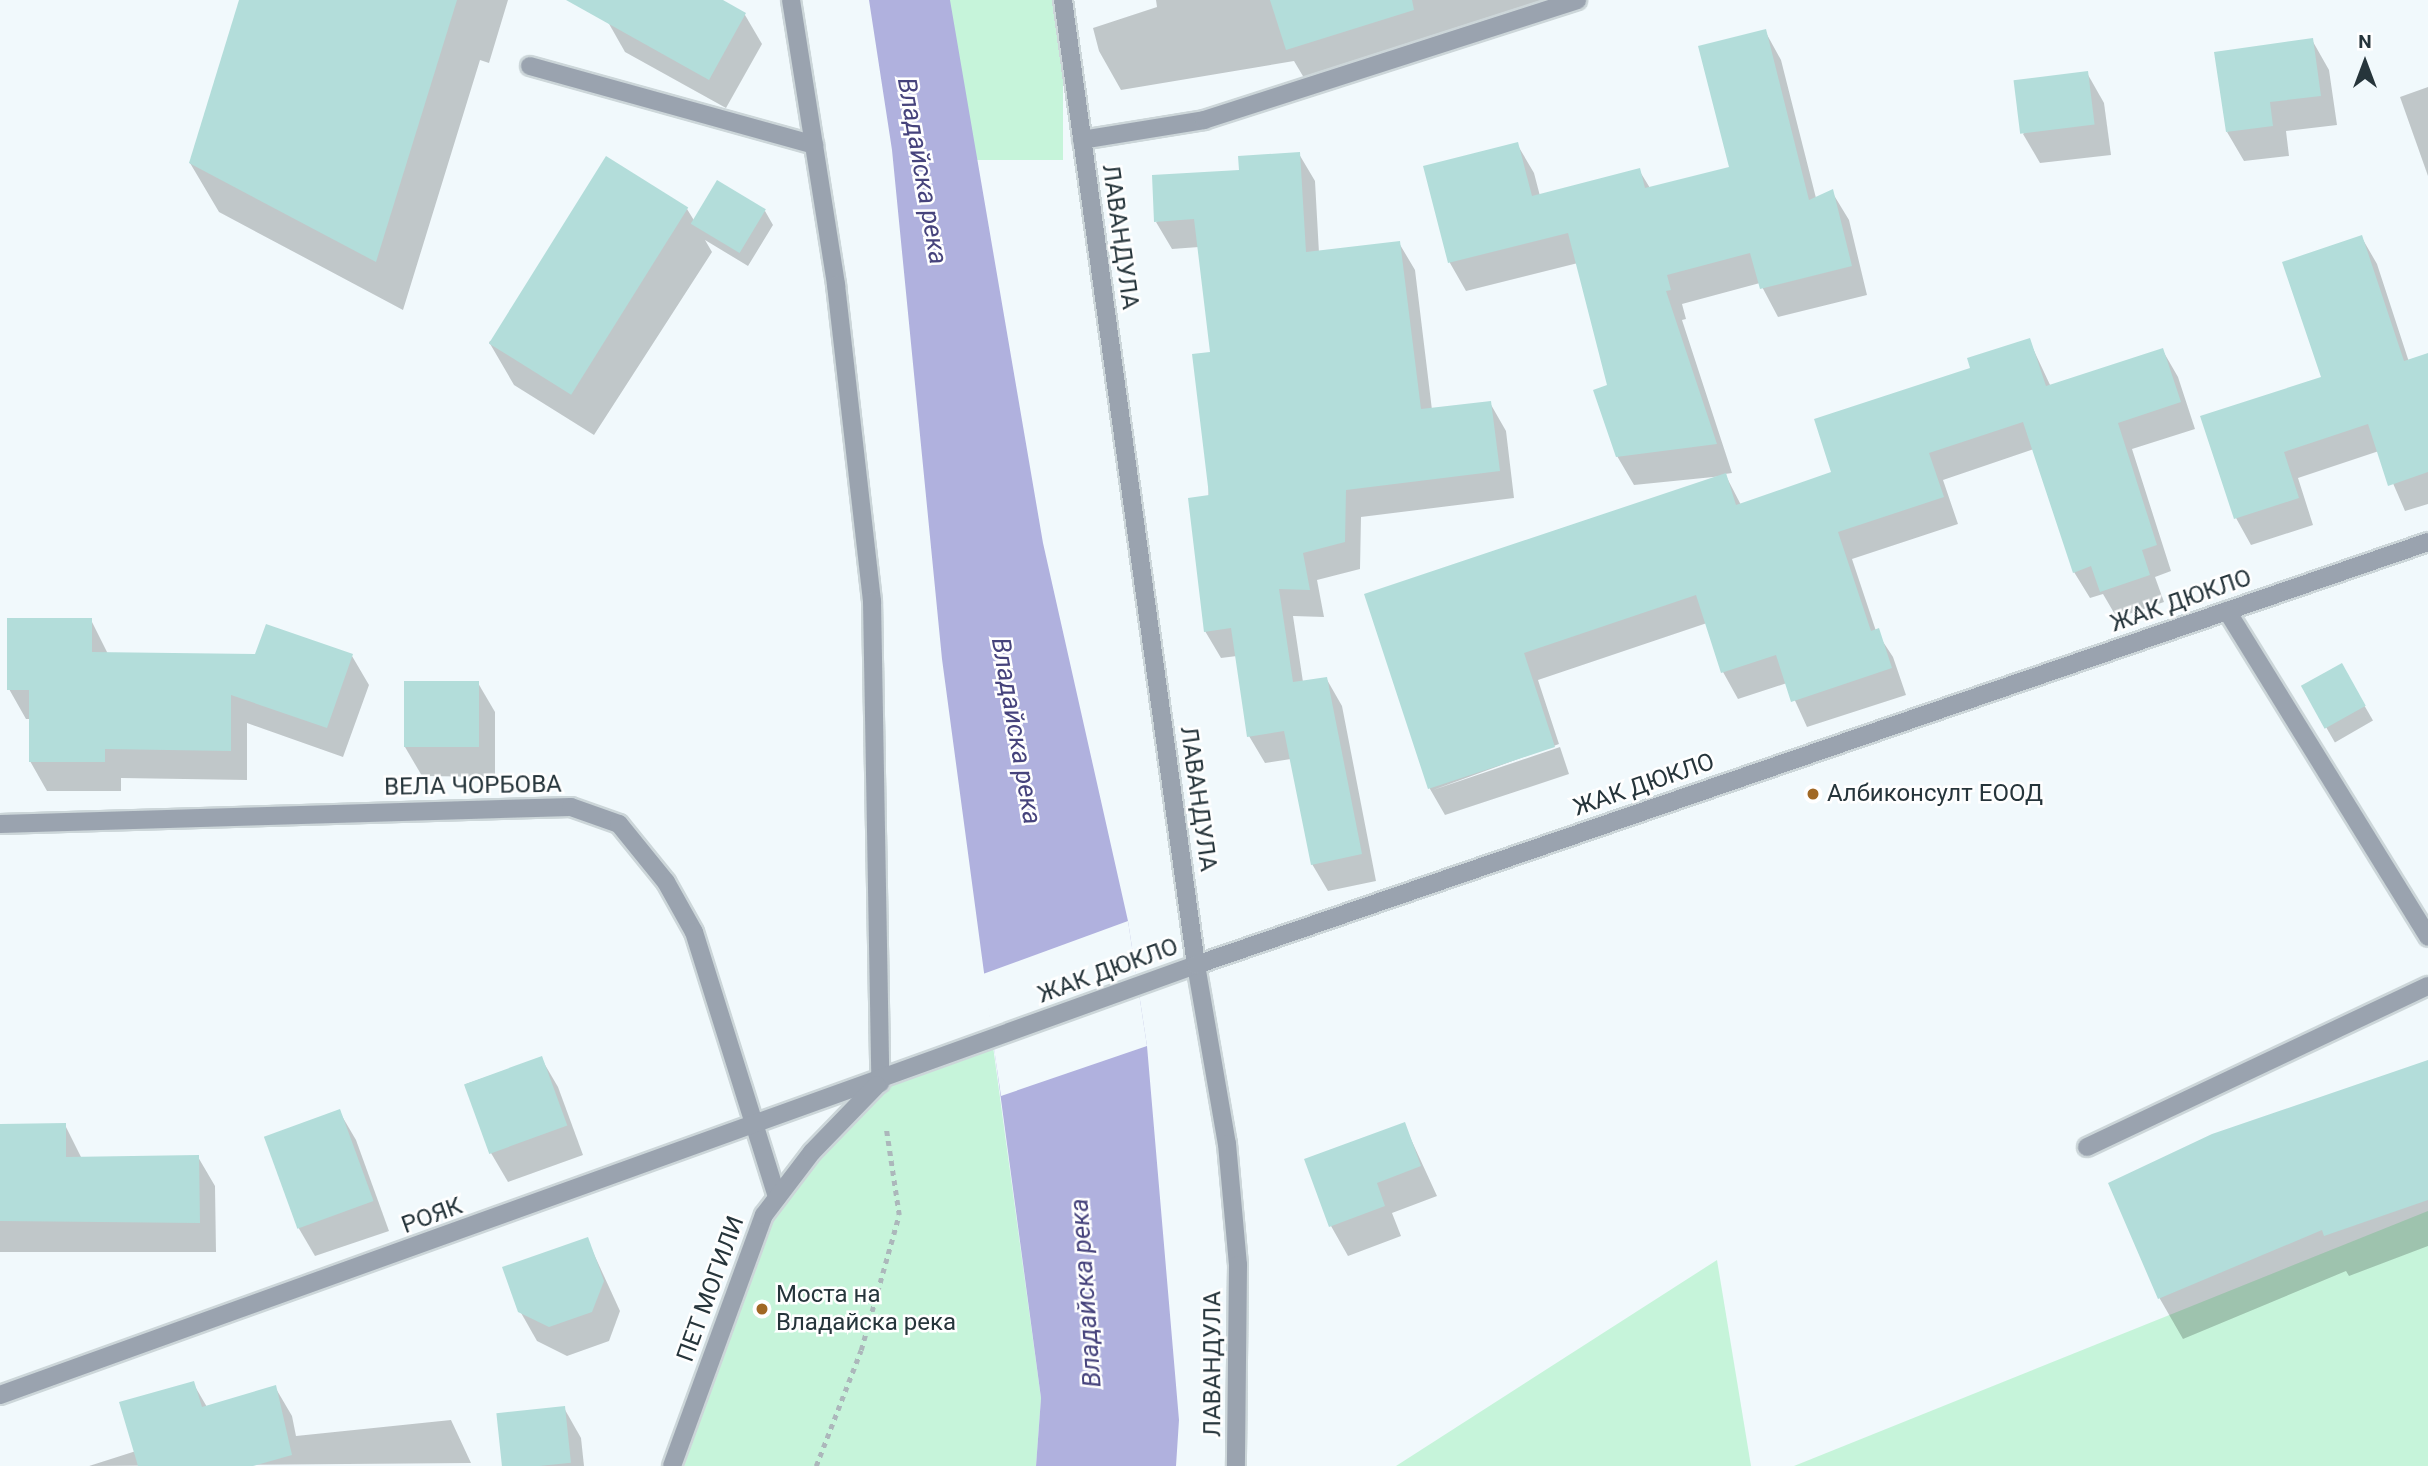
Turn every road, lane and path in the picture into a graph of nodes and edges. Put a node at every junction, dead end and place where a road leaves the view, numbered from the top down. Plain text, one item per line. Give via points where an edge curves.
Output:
1 (791, 0) edge
2 (1063, 0) edge
3 (1577, 0) edge
4 (530, 66) dead end
5 (1082, 140) junction
6 (814, 145) junction
7 (2428, 542) edge
8 (2228, 611) junction
9 (0, 824) edge
10 (2428, 937) edge
11 (1196, 965) junction
12 (2428, 986) edge
13 (880, 1083) junction
14 (753, 1127) junction
15 (2087, 1147) dead end
16 (777, 1197) junction
17 (0, 1395) edge
18 (672, 1466) edge
19 (816, 1466) edge
20 (1237, 1466) edge

1 - 6 street
2 - 5 street, ЛАВАНДУЛА
3 - 5 street, ЛАВАНДУЛА via 1204,120
4 - 6 street
5 - 11 street, ЛАВАНДУЛА
6 - 13 street via 848,380 872,601
7 - 8 street, ЖАК ДЮКЛО
8 - 10 street
8 - 11 street, ЖАК ДЮКЛО
9 - 14 street, ВЕЛА ЧОРБОВА via 570,807 620,824 666,882 694,932
11 - 13 street, ЖАК ДЮКЛО
11 - 20 street, ЛАВАНДУЛА via 1227,1144 1238,1265
12 - 15 street
13 - 14 street, РОЯК
13 - 16 street, ПЕТ МОГИЛИ via 812,1152
13 - 19 path via 899,1215 861,1350
14 - 16 street, ВЕЛА ЧОРБОВА
14 - 17 street, РОЯК
16 - 18 street, ПЕТ МОГИЛИ via 764,1215

